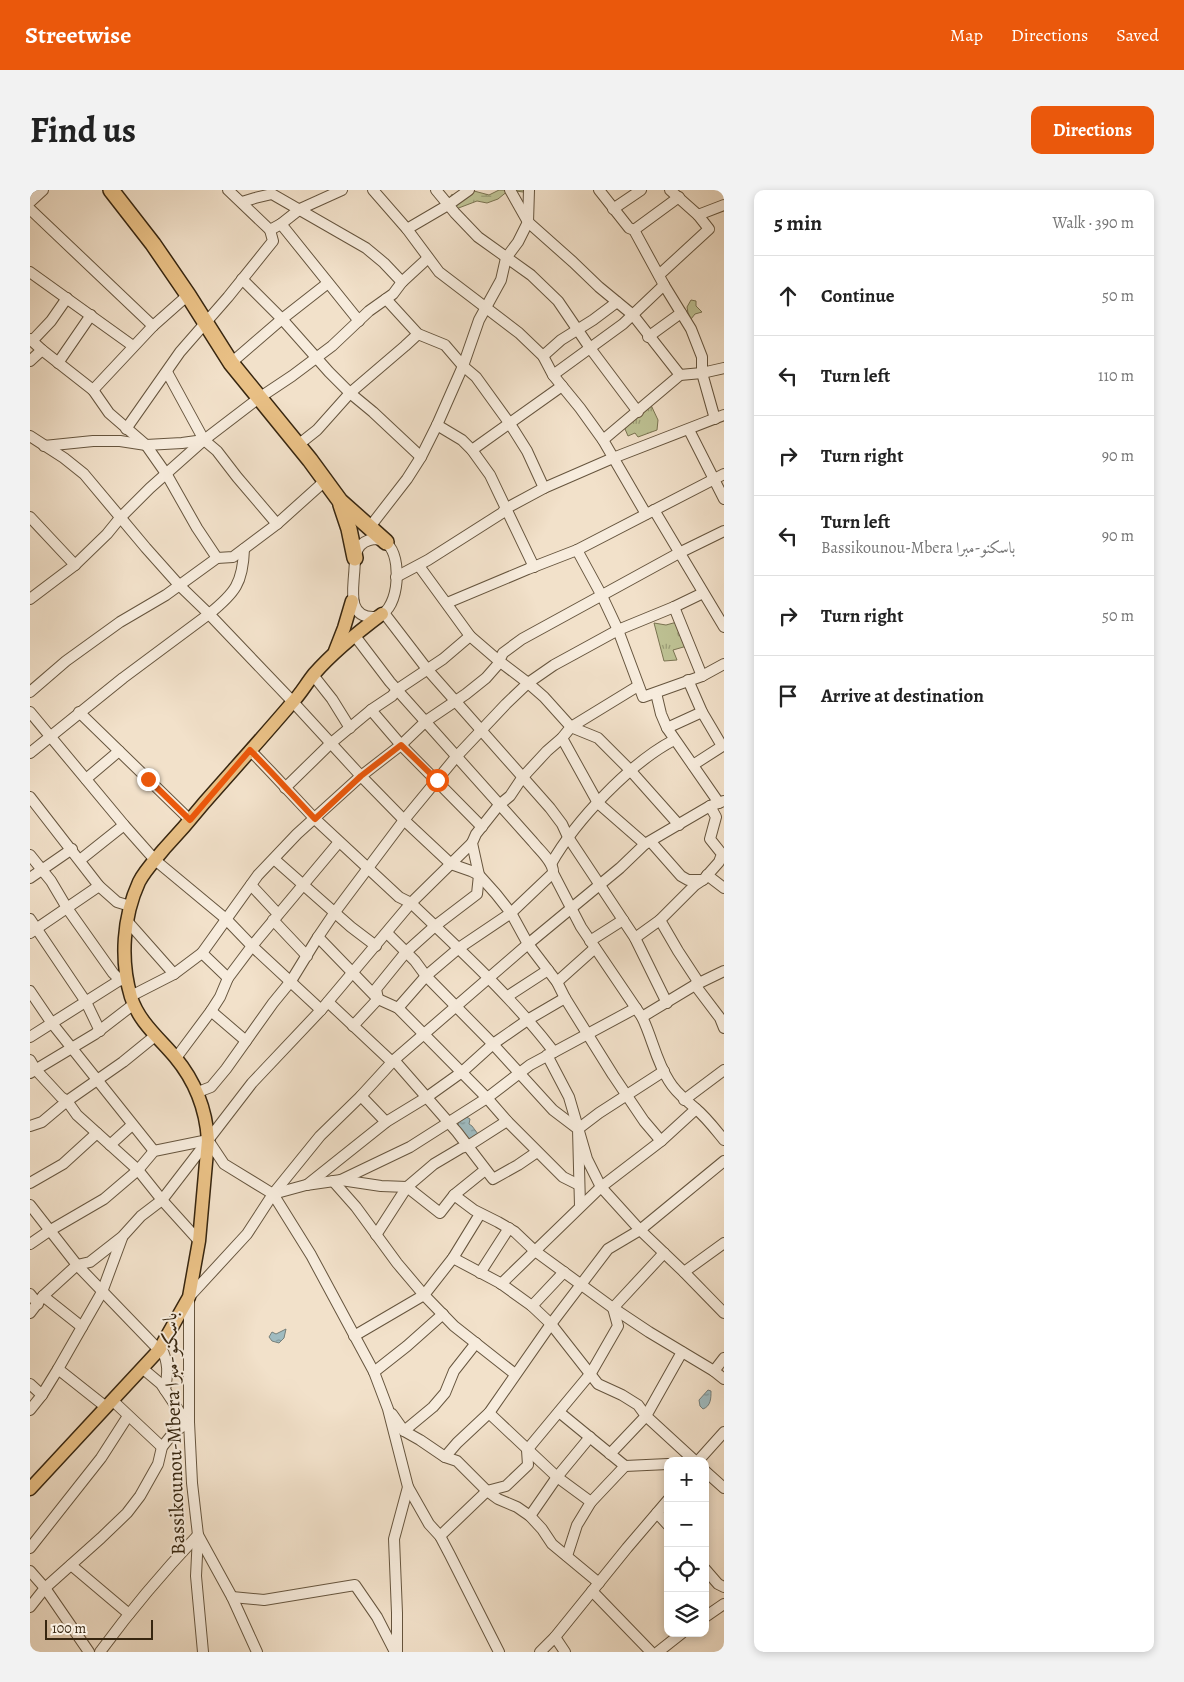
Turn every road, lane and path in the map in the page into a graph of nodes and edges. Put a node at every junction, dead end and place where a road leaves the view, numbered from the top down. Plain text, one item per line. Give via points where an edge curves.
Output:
1 (43, 190) edge
2 (112, 190) edge
3 (228, 190) edge
4 (342, 190) edge
5 (373, 190) edge
6 (436, 190) edge
7 (470, 190) edge
8 (510, 190) edge
9 (529, 190) edge
10 (599, 190) edge
11 (641, 190) edge
12 (330, 193) edge
13 (674, 194) edge
14 (30, 202) edge
15 (242, 202) junction
16 (448, 205) junction
17 (724, 205) edge
18 (30, 209) edge
19 (300, 209) junction
20 (613, 209) junction
21 (698, 215) junction
22 (528, 222) junction
23 (281, 224) junction
24 (407, 229) junction
25 (270, 230) junction
26 (634, 230) junction
27 (428, 258) junction
28 (506, 258) junction
29 (30, 272) edge
30 (659, 275) junction
31 (242, 279) junction
32 (402, 282) junction
33 (328, 283) junction
34 (664, 286) junction
35 (188, 295) junction
36 (67, 298) junction
37 (386, 299) junction
38 (617, 302) junction
39 (485, 308) junction
40 (681, 313) junction
41 (91, 315) junction
42 (633, 315) junction
43 (282, 319) junction
44 (205, 322) junction
45 (359, 322) junction
46 (153, 326) junction
47 (577, 328) junction
48 (418, 334) junction
49 (648, 337) junction
50 (31, 340) edge
51 (133, 346) junction
52 (590, 348) junction
53 (42, 350) junction
54 (543, 356) junction
55 (316, 358) junction
56 (30, 361) edge
57 (58, 363) junction
58 (231, 363) junction
59 (463, 366) junction
60 (724, 368) edge
61 (167, 372) junction
62 (702, 373) junction
63 (552, 375) junction
64 (680, 375) junction
65 (562, 386) junction
66 (93, 390) junction
67 (350, 393) junction
68 (259, 398) junction
69 (638, 412) junction
70 (719, 417) edge
71 (510, 424) junction
72 (437, 425) junction
73 (126, 429) junction
74 (689, 430) junction
75 (30, 436) edge
76 (204, 440) junction
77 (603, 440) junction
78 (146, 445) junction
79 (298, 445) junction
80 (44, 446) junction
81 (472, 450) junction
82 (421, 457) junction
83 (613, 458) junction
84 (167, 475) junction
85 (719, 476) edge
86 (326, 480) junction
87 (544, 488) junction
88 (724, 499) edge
89 (340, 501) junction
90 (506, 509) junction
91 (650, 512) junction
92 (30, 517) edge
93 (120, 518) junction
94 (277, 524) junction
95 (369, 528) junction
96 (724, 531) edge
97 (386, 542) junction
98 (244, 548) junction
99 (577, 550) junction
100 (679, 553) junction
101 (217, 558) junction
102 (355, 558) junction
103 (75, 565) junction
104 (419, 566) junction
105 (534, 566) junction
106 (396, 577) junction
107 (180, 585) junction
108 (703, 593) junction
109 (602, 596) junction
110 (30, 599) edge
111 (352, 601) junction
112 (448, 603) junction
113 (724, 606) edge
114 (674, 608) junction
115 (714, 611) junction
116 (209, 614) junction
117 (383, 614) junction
118 (724, 627) edge
119 (618, 630) junction
120 (354, 636) junction
121 (470, 636) junction
122 (334, 653) junction
123 (500, 662) junction
124 (724, 664) edge
125 (427, 669) junction
126 (313, 675) junction
127 (702, 676) junction
128 (688, 680) junction
129 (528, 683) junction
130 (638, 686) junction
131 (398, 689) junction
132 (30, 692) edge
133 (656, 693) junction
134 (455, 701) junction
135 (293, 702) junction
136 (371, 710) junction
137 (30, 712) edge
138 (79, 712) junction
139 (702, 712) junction
140 (426, 722) junction
141 (571, 727) junction
142 (350, 728) junction
143 (668, 728) junction
144 (481, 731) junction
145 (51, 736) junction
146 (562, 738) junction
147 (674, 740) junction
148 (330, 744) junction
149 (401, 745) junction
150 (723, 746) edge
151 (250, 750) junction
152 (119, 751) junction
153 (30, 753) edge
154 (456, 757) junction
155 (693, 765) junction
156 (630, 770) junction
157 (361, 776) junction
158 (522, 778) junction
159 (86, 780) junction
160 (437, 780) junction
161 (285, 788) junction
162 (30, 797) edge
163 (598, 803) junction
164 (718, 803) edge
165 (499, 805) junction
166 (315, 819) junction
167 (190, 820) junction
168 (404, 820) junction
169 (124, 825) junction
170 (679, 825) junction
171 (482, 827) junction
172 (568, 837) junction
173 (339, 842) junction
174 (472, 843) junction
175 (648, 843) junction
176 (72, 849) junction
177 (30, 855) edge
178 (274, 859) junction
179 (80, 860) junction
180 (156, 860) junction
181 (451, 864) junction
182 (367, 868) junction
183 (552, 868) junction
184 (41, 869) junction
185 (479, 875) junction
186 (706, 877) junction
187 (30, 878) edge
188 (600, 884) junction
189 (251, 885) junction
190 (303, 885) junction
191 (99, 886) junction
192 (724, 888) edge
193 (411, 903) junction
194 (130, 906) junction
195 (67, 908) junction
196 (571, 908) junction
197 (335, 912) junction
198 (511, 913) junction
199 (275, 917) junction
200 (30, 919) edge
201 (226, 919) junction
202 (623, 920) junction
203 (660, 920) junction
204 (128, 922) junction
205 (435, 926) junction
206 (33, 931) edge
207 (387, 934) junction
208 (318, 937) junction
209 (635, 938) junction
210 (528, 944) junction
211 (593, 945) junction
212 (252, 946) junction
213 (376, 946) junction
214 (459, 948) junction
215 (406, 952) junction
216 (202, 953) junction
217 (307, 956) junction
218 (548, 970) junction
219 (724, 971) edge
220 (352, 972) junction
221 (174, 974) junction
222 (426, 976) junction
223 (489, 977) junction
224 (228, 978) junction
225 (123, 981) junction
226 (291, 982) junction
227 (557, 982) junction
228 (697, 984) junction
229 (30, 991) edge
230 (508, 996) junction
231 (565, 998) junction
232 (378, 999) junction
233 (132, 1000) junction
234 (86, 1002) junction
235 (667, 1003) junction
236 (325, 1006) junction
237 (456, 1006) junction
238 (398, 1008) junction
239 (211, 1011) junction
240 (639, 1012) junction
241 (722, 1015) edge
242 (529, 1019) junction
243 (51, 1022) junction
244 (354, 1026) junction
245 (724, 1028) edge
246 (100, 1031) junction
247 (423, 1034) junction
248 (588, 1035) junction
249 (156, 1036) junction
250 (30, 1037) edge
251 (246, 1040) junction
252 (493, 1044) junction
253 (72, 1048) junction
254 (551, 1054) junction
255 (176, 1058) junction
256 (30, 1060) edge
257 (393, 1061) junction
258 (724, 1070) edge
259 (33, 1071) edge
260 (664, 1071) junction
261 (462, 1072) junction
262 (520, 1073) junction
263 (98, 1081) junction
264 (198, 1092) junction
265 (627, 1095) junction
266 (361, 1096) junction
267 (427, 1097) junction
268 (487, 1098) junction
269 (684, 1100) junction
270 (67, 1101) junction
271 (696, 1109) junction
272 (507, 1121) junction
273 (386, 1122) junction
274 (447, 1122) junction
275 (132, 1125) junction
276 (30, 1126) edge
277 (578, 1129) junction
278 (96, 1133) junction
279 (208, 1140) junction
280 (724, 1140) edge
281 (661, 1141) junction
282 (110, 1145) junction
283 (468, 1146) junction
284 (154, 1151) junction
285 (537, 1152) junction
286 (724, 1162) edge
287 (138, 1170) junction
288 (485, 1170) junction
289 (337, 1181) junction
290 (30, 1182) edge
291 (306, 1185) junction
292 (579, 1185) junction
293 (407, 1187) junction
294 (601, 1187) junction
295 (273, 1194) junction
296 (454, 1195) junction
297 (162, 1200) junction
298 (30, 1205) edge
299 (580, 1206) junction
300 (480, 1214) junction
301 (509, 1228) junction
302 (640, 1230) junction
303 (49, 1231) junction
304 (376, 1235) junction
305 (122, 1237) junction
306 (199, 1241) junction
307 (724, 1243) edge
308 (30, 1244) edge
309 (535, 1251) junction
310 (664, 1253) junction
311 (453, 1258) junction
312 (76, 1265) junction
313 (480, 1272) junction
314 (564, 1272) junction
315 (684, 1272) junction
316 (501, 1284) junction
317 (582, 1284) junction
318 (102, 1292) junction
319 (30, 1294) edge
320 (424, 1294) junction
321 (189, 1297) junction
322 (40, 1300) junction
323 (532, 1306) junction
324 (613, 1308) junction
325 (30, 1313) edge
326 (443, 1314) junction
327 (724, 1314) edge
328 (551, 1324) junction
329 (82, 1327) junction
330 (354, 1336) junction
331 (476, 1343) junction
332 (160, 1349) junction
333 (682, 1352) junction
334 (724, 1358) edge
335 (142, 1368) junction
336 (58, 1369) junction
337 (714, 1371) junction
338 (374, 1372) junction
339 (591, 1373) junction
340 (515, 1374) junction
341 (724, 1379) edge
342 (30, 1384) edge
343 (165, 1390) junction
344 (42, 1395) junction
345 (109, 1403) junction
346 (388, 1409) junction
347 (30, 1410) edge
348 (559, 1412) junction
349 (489, 1413) junction
350 (128, 1416) junction
351 (646, 1416) junction
352 (189, 1421) junction
353 (404, 1431) junction
354 (724, 1432) edge
355 (590, 1437) junction
356 (162, 1447) junction
357 (527, 1450) junction
358 (610, 1454) junction
359 (692, 1457) edge
360 (700, 1457) edge
361 (445, 1458) junction
362 (664, 1464) edge
363 (625, 1466) junction
364 (709, 1475) edge
365 (557, 1477) junction
366 (408, 1487) junction
367 (724, 1488) edge
368 (30, 1489) edge
369 (487, 1491) junction
370 (591, 1502) junction
371 (666, 1502) edge
372 (657, 1513) junction
373 (530, 1516) junction
374 (664, 1521) edge
375 (198, 1535) junction
376 (440, 1536) junction
377 (30, 1548) edge
378 (568, 1556) junction
379 (71, 1565) junction
380 (30, 1571) edge
381 (709, 1574) edge
382 (595, 1587) junction
383 (724, 1587) edge
384 (45, 1588) junction
385 (232, 1597) junction
386 (724, 1604) edge
387 (30, 1607) edge
388 (129, 1614) junction
389 (709, 1614) edge
390 (677, 1637) edge
391 (555, 1638) junction
392 (89, 1652) edge
393 (100, 1652) edge
394 (203, 1652) edge
395 (256, 1652) edge
396 (396, 1652) edge
397 (499, 1652) edge
398 (540, 1652) edge
399 (566, 1652) edge
400 (651, 1652) edge
401 (658, 1652) edge

1 - 14 street
2 - 35 highway
3 - 15 street
4 - 12 street
5 - 24 street
6 - 16 street
7 - 16 street
8 - 22 street
9 - 22 street
10 - 20 street
11 - 20 street
12 - 19 street
13 - 21 street
13 - 26 street
15 - 19 street via 272,194
15 - 25 street
16 - 24 street
16 - 28 street via 478,237
17 - 21 street
18 - 46 street
19 - 23 street
19 - 32 street via 366,248
20 - 26 street
21 - 30 street via 709,228
22 - 28 street
22 - 38 street
23 - 25 street
23 - 33 street
24 - 27 street
25 - 31 street via 273,241
26 - 30 street
27 - 32 street
27 - 39 street via 439,272
28 - 39 street via 501,280
28 - 47 street via 558,300
29 - 36 street
30 - 34 street
31 - 43 street
31 - 44 street
32 - 37 street
33 - 43 street
33 - 45 street
34 - 40 street
34 - 42 street
35 - 44 highway
35 - 46 street
36 - 41 street
36 - 50 street
37 - 45 street
37 - 48 street
38 - 42 street
38 - 47 street
39 - 54 street
39 - 59 street
40 - 49 street
40 - 62 street via 702,357
41 - 51 street
41 - 57 street
42 - 49 street
42 - 52 street
43 - 55 street
43 - 58 street
44 - 58 highway
44 - 61 street
45 - 55 street
46 - 51 street
47 - 52 street
47 - 54 street
48 - 59 street via 445,345
48 - 67 street
49 - 64 street
50 - 53 street
51 - 66 street
52 - 63 street
52 - 69 street
53 - 56 street
53 - 57 street
54 - 63 street
55 - 67 street
55 - 68 street
57 - 66 street
58 - 68 highway
59 - 71 street via 476,378
59 - 72 street
60 - 62 street
61 - 73 street
61 - 76 street
62 - 64 street
62 - 70 street
63 - 65 street
64 - 69 street
65 - 71 street
65 - 77 street
66 - 73 street via 109,413
67 - 79 street via 317,430
67 - 82 street
68 - 76 street
68 - 79 highway
69 - 77 street
70 - 74 street
71 - 81 street
71 - 87 street
72 - 81 street
72 - 82 street
73 - 78 street
74 - 83 street
74 - 85 street
75 - 80 street
76 - 78 street
76 - 84 street
76 - 94 street via 217,451
77 - 83 street
78 - 80 street via 120,441
78 - 84 street
79 - 86 highway
80 - 93 street via 84,474
81 - 90 street via 490,475
82 - 95 street
83 - 87 street
83 - 91 street
84 - 93 street
84 - 101 street
85 - 88 street
85 - 91 street
86 - 89 highway
86 - 94 street
87 - 90 street
89 - 95 highway
89 - 102 highway
90 - 104 street
90 - 105 street
91 - 99 street
91 - 100 street
92 - 103 street
93 - 103 street
93 - 107 street
94 - 98 street
95 - 97 highway
96 - 100 street
97 - 102 street via 366,541 359,546
97 - 106 street via 392,551
98 - 101 street via 233,557
98 - 116 street via 238,585
99 - 105 street
99 - 109 street
100 - 108 street
100 - 109 street
101 - 107 street
102 - 111 street
103 - 110 street
104 - 106 street
104 - 112 street
105 - 112 street
106 - 117 street via 392,603
107 - 116 street
107 - 132 street via 120,622
108 - 114 street
108 - 115 street
109 - 119 street
109 - 123 street via 522,639 502,653
111 - 117 street via 366,616
111 - 122 main road, Bassikounou-Mbera باسكنو-مبرا
112 - 121 street
113 - 115 street
114 - 119 street
114 - 127 street
115 - 118 street
116 - 135 street
116 - 138 street
117 - 120 main road, Bassikounou-Mbera باسكنو-مبرا
117 - 125 street
119 - 129 street
119 - 130 street
120 - 122 main road, Bassikounou-Mbera باسكنو-مبرا
120 - 131 street
121 - 123 street
121 - 125 street
122 - 126 main road, Bassikounou-Mbera باسكنو-مبرا
123 - 129 street
123 - 134 street via 486,678
124 - 127 street
125 - 131 street
125 - 134 street
126 - 135 main road, Bassikounou-Mbera باسكنو-مبرا
126 - 142 street
127 - 128 street
128 - 133 street
128 - 139 street
129 - 141 street
129 - 144 street
130 - 133 street via 643,697
130 - 141 street
131 - 136 street
131 - 140 street
133 - 143 street
134 - 140 street
134 - 144 street
135 - 148 street
135 - 151 main road, Bassikounou-Mbera باسكنو-مبرا
136 - 142 street
136 - 149 street
137 - 145 street
138 - 145 street
138 - 152 street
139 - 143 street
139 - 150 street
140 - 149 street
140 - 154 street
141 - 146 street
141 - 156 street via 598,738
142 - 148 street
143 - 147 street
144 - 154 street
144 - 158 street
145 - 153 street
145 - 159 street
146 - 158 street
146 - 163 street
147 - 155 street
147 - 156 street
148 - 157 street
148 - 161 street
149 - 157 street
149 - 160 street
150 - 155 street
151 - 161 street
151 - 167 main road, Bassikounou-Mbera باسكنو-مبرا
152 - 159 street
152 - 167 street
154 - 160 street
154 - 165 street
155 - 164 street
156 - 163 street
156 - 170 street
157 - 166 street
157 - 168 street
158 - 165 street via 510,796
158 - 172 street via 550,808
159 - 169 street
160 - 168 street
160 - 171 street
161 - 166 street
162 - 176 street
163 - 172 street
163 - 175 street
164 - 170 street
164 - 186 street via 710,839 722,854
165 - 171 street
165 - 183 street
166 - 173 street
166 - 178 street
167 - 180 main road, Bassikounou-Mbera باسكنو-مبرا
168 - 181 street
168 - 182 street
169 - 179 street
169 - 180 street
170 - 175 street
171 - 174 street
172 - 183 street
172 - 188 street
173 - 182 street
173 - 190 street
174 - 181 street
174 - 185 street
175 - 186 street via 681,876 688,880
175 - 188 street
176 - 179 street
176 - 184 street
177 - 184 street
178 - 189 street
178 - 190 street
179 - 191 street
180 - 194 main road, Bassikounou-Mbera باسكنو-مبرا via 140,881
180 - 201 street
181 - 185 street
181 - 193 street
182 - 193 street via 399,897
182 - 197 street
183 - 196 street
183 - 198 street
184 - 187 street
184 - 195 street
185 - 198 street
185 - 205 street via 477,894
186 - 192 street
186 - 203 street
188 - 196 street
188 - 202 street
189 - 199 street
189 - 201 street
190 - 197 street
190 - 199 street
191 - 194 street via 117,902
191 - 195 street
193 - 205 street
193 - 207 street
194 - 204 main road, Bassikounou-Mbera باسكنو-مبرا
195 - 206 street
195 - 225 street
196 - 210 street
196 - 211 street
197 - 208 street
197 - 213 street
198 - 210 street
198 - 214 street
199 - 212 street
199 - 217 street
200 - 206 street
201 - 212 street
201 - 216 street
202 - 209 street
202 - 211 street
203 - 209 street
203 - 228 street
204 - 221 street
204 - 225 main road, Bassikounou-Mbera باسكنو-مبرا
205 - 214 street
205 - 215 street
206 - 234 street
207 - 213 street
207 - 215 street
208 - 217 street
208 - 220 street
209 - 235 street
210 - 218 street
210 - 223 street
211 - 227 street
211 - 240 street
212 - 224 street
212 - 226 street
213 - 220 street
214 - 222 street
214 - 223 street
215 - 222 street
215 - 232 street via 376,989
216 - 221 street
216 - 224 street
217 - 226 street
218 - 227 street
218 - 230 street
219 - 228 street
220 - 232 street
220 - 236 street
221 - 233 street
222 - 237 street
222 - 238 street
223 - 230 street
223 - 237 street
224 - 239 street
225 - 233 main road, Bassikounou-Mbera باسكنو-مبرا
225 - 234 street
226 - 236 street
226 - 251 street
227 - 231 street
228 - 235 street
228 - 241 street
229 - 243 street
230 - 242 street
231 - 242 street
231 - 248 street
232 - 238 street
232 - 244 street
233 - 246 street
233 - 249 main road, Bassikounou-Mbera باسكنو-مبرا
234 - 243 street
234 - 246 street
235 - 240 street
236 - 244 street
236 - 279 street via 252,1083
237 - 247 street
237 - 252 street
238 - 247 street
239 - 251 street
239 - 255 street
240 - 248 street
240 - 260 street
241 - 245 street
242 - 252 street
242 - 254 street
243 - 250 street
243 - 253 street
244 - 257 street
246 - 253 street
247 - 257 street
247 - 261 street
248 - 254 street
248 - 265 street
249 - 255 main road, Bassikounou-Mbera باسكنو-مبرا
249 - 263 street
251 - 264 street via 211,1087
252 - 261 street
252 - 262 street
253 - 259 street
253 - 263 street
254 - 262 street
254 - 277 street
255 - 264 main road, Bassikounou-Mbera باسكنو-مبرا
256 - 259 street
257 - 266 street
257 - 267 street
258 - 269 street
259 - 270 street
260 - 265 street
260 - 269 street
261 - 267 street
261 - 268 street
262 - 268 street
262 - 277 street via 554,1110
263 - 270 street
263 - 275 street
264 - 279 main road, Bassikounou-Mbera باسكنو-مبرا
265 - 277 street
265 - 281 street
266 - 273 street
266 - 295 street via 320,1136
267 - 273 street
267 - 274 street
268 - 272 street
268 - 274 street
269 - 271 street
270 - 276 street via 42,1122
270 - 278 street
271 - 280 street
271 - 281 street
272 - 283 street
272 - 285 street
273 - 291 street
274 - 283 street
274 - 289 street via 410,1147
275 - 282 street
275 - 284 street
277 - 292 street
277 - 294 street via 587,1159
278 - 282 street
278 - 290 street via 63,1164
279 - 284 street
279 - 295 street via 224,1164
279 - 297 street
279 - 306 main road, Bassikounou-Mbera باسكنو-مبرا
281 - 294 street
282 - 287 street
283 - 288 street
283 - 293 street via 434,1164
284 - 287 street
285 - 288 street via 493,1180
285 - 292 street via 563,1177
286 - 302 street
287 - 297 street
287 - 303 street via 104,1200
288 - 296 street
289 - 291 street
289 - 293 street
289 - 304 street
291 - 295 street
292 - 299 street
293 - 296 street via 440,1213
293 - 304 street
294 - 299 street
294 - 302 street
295 - 321 street via 247,1234
295 - 330 street
296 - 300 street
297 - 305 street via 141,1216
297 - 306 street
298 - 303 street
299 - 309 street
300 - 301 street
300 - 311 street
301 - 309 street
301 - 313 street
302 - 310 street
302 - 317 street via 608,1249
303 - 308 street
303 - 312 street
304 - 320 street
305 - 312 street via 90,1262
305 - 318 street
306 - 321 main road, Bassikounou-Mbera باسكنو-مبرا
307 - 315 street
309 - 314 street
309 - 316 street
310 - 315 street
310 - 324 street
311 - 313 street
311 - 320 street
312 - 318 street
312 - 322 street
313 - 316 street
314 - 317 street
314 - 323 street
315 - 327 street
316 - 323 street
317 - 324 street
317 - 328 street
318 - 329 street
318 - 332 street
319 - 322 street
320 - 326 street
320 - 330 street
321 - 332 main road
321 - 352 street, Bassikounou-Mbera باسكنو-مبرا
322 - 325 street
322 - 329 street
323 - 328 street
324 - 333 street
324 - 339 street via 618,1326
326 - 331 street
326 - 338 street
328 - 339 street
328 - 340 street
329 - 336 street
330 - 338 street
331 - 340 street
331 - 353 street via 454,1371 445,1392
332 - 335 main road
332 - 343 street via 167,1359
333 - 337 street
333 - 351 street
334 - 337 street
335 - 343 street
335 - 345 main road
336 - 344 street
336 - 345 street
337 - 341 street
338 - 346 street
339 - 348 street
339 - 351 street via 598,1384 638,1405
340 - 349 street
342 - 344 street
343 - 352 street
344 - 347 street
345 - 350 street
345 - 368 main road
346 - 353 street
346 - 366 street
348 - 355 street
348 - 357 street
349 - 357 street
349 - 361 street
350 - 356 street
350 - 377 street via 101,1458
351 - 358 street
351 - 359 street
352 - 356 street
352 - 375 street, Bassikounou-Mbera باسكنو-مبرا
353 - 361 street
354 - 360 street
355 - 358 street
355 - 365 street
356 - 379 street via 158,1464 127,1513
357 - 365 street
357 - 369 street via 528,1465 506,1486
358 - 363 street
361 - 369 street via 457,1461
362 - 363 street
363 - 370 street
364 - 367 street
365 - 370 street
365 - 373 street
366 - 376 street via 429,1524
366 - 396 street via 394,1539
369 - 373 street
369 - 376 street
370 - 378 street via 577,1525
371 - 372 street
372 - 374 street
372 - 382 street
373 - 378 street via 552,1544
375 - 385 street
375 - 388 street
375 - 394 street, Bassikounou-Mbera باسكنو-مبرا via 196,1576
376 - 397 street
378 - 382 street
379 - 384 street
379 - 388 street
380 - 384 street
381 - 383 street
382 - 391 street
382 - 400 street
384 - 387 street
384 - 392 street
385 - 395 street
385 - 396 street via 264,1600 355,1585 377,1616
386 - 389 street
388 - 393 street
390 - 401 street
391 - 398 street
391 - 399 street

